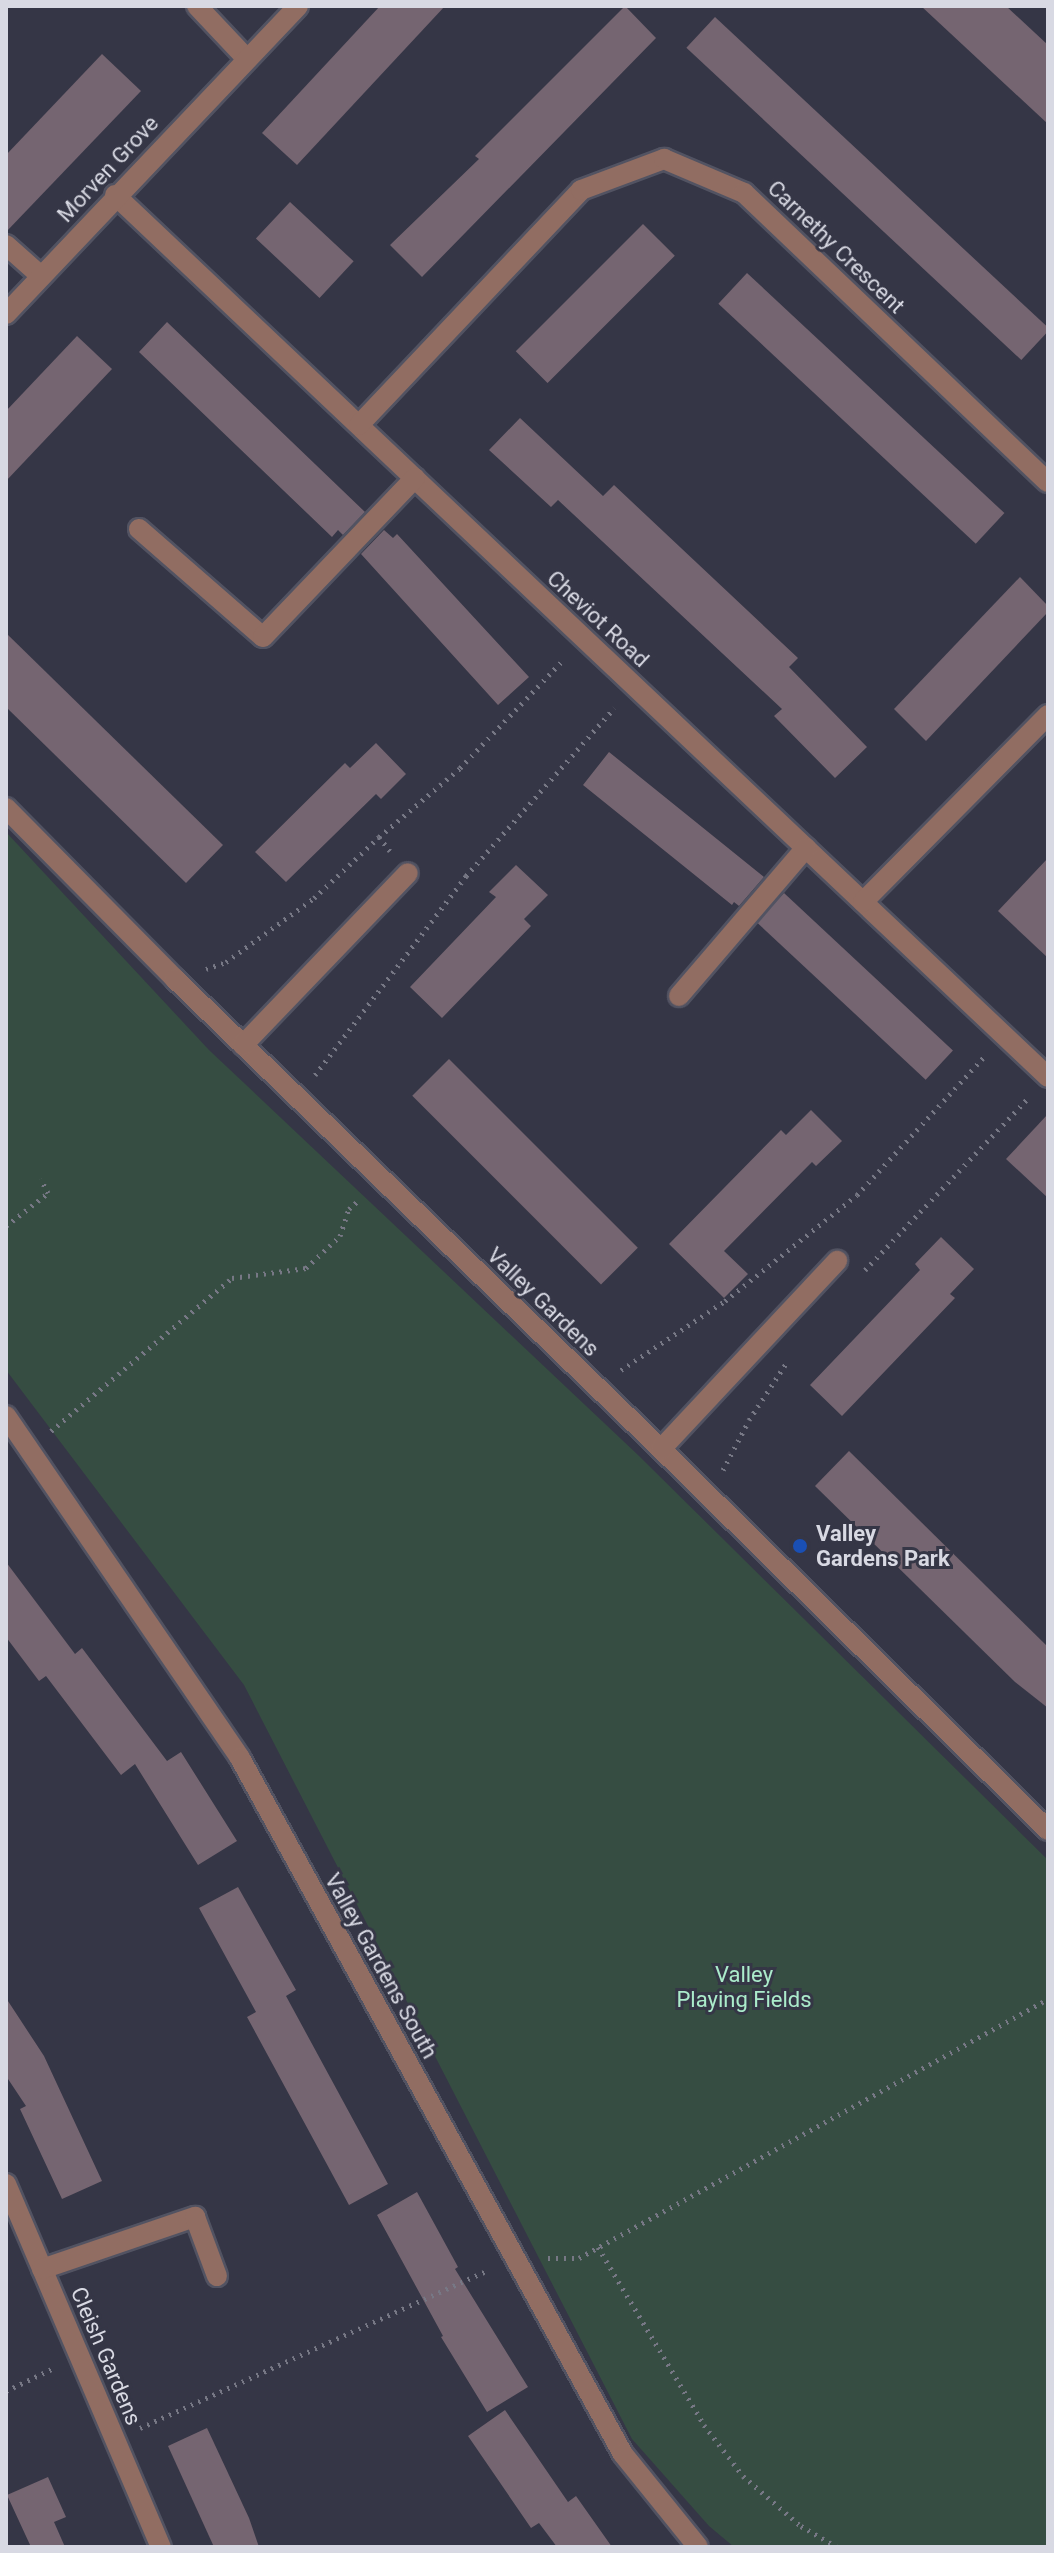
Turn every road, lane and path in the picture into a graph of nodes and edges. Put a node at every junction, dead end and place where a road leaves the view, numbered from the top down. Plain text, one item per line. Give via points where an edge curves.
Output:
1 (197, 6) edge
2 (298, 6) edge
3 (247, 59) junction
4 (115, 195) junction
5 (6, 245) edge
6 (41, 276) junction
7 (6, 314) edge
8 (359, 425) junction
9 (415, 478) junction
10 (1048, 482) edge
11 (139, 529) dead end
12 (584, 638) junction
13 (634, 686) junction
14 (1048, 715) edge
15 (6, 808) edge
16 (379, 837) junction
17 (806, 848) junction
18 (408, 873) joint
19 (863, 902) junction
20 (175, 979) junction
21 (679, 996) dead end
22 (1004, 1036) junction
23 (243, 1045) junction
24 (1048, 1077) edge
25 (298, 1098) junction
26 (41, 1179) dead end
27 (403, 1201) junction
28 (6, 1226) edge
29 (837, 1261) joint
30 (867, 1270) junction
31 (857, 1282) dead end
32 (796, 1352) dead end
33 (596, 1387) junction
34 (6, 1416) edge
35 (661, 1449) junction
36 (29, 1450) junction
37 (709, 1496) junction
38 (1048, 1830) edge
39 (1048, 1999) edge
40 (6, 2184) edge
41 (598, 2247) junction
42 (514, 2258) junction
43 (42, 2269) junction
44 (217, 2276) dead end
45 (80, 2355) junction
46 (6, 2391) edge
47 (115, 2440) junction
48 (161, 2547) edge
49 (698, 2547) edge
50 (837, 2547) edge

1 - 3 street
2 - 3 street, Morven Grove
3 - 4 street, Morven Grove
4 - 6 street, Morven Grove
4 - 8 street, Cheviot Road
5 - 6 street
6 - 7 street, Morven Grove
8 - 9 street, Cheviot Road
8 - 10 street, Carnethy Crescent via 581,190 664,159 744,193
9 - 11 street via 263,637
9 - 12 street, Cheviot Road
12 - 13 street, Cheviot Road
12 - 16 path via 460,768
13 - 17 street, Cheviot Road
13 - 25 path via 466,876
14 - 19 street
15 - 20 street, Valley Gardens
16 - 18 path
16 - 20 path via 314,898 226,962
17 - 19 street, Cheviot Road
17 - 21 street
18 - 23 street
19 - 22 street, Cheviot Road
20 - 23 street, Valley Gardens
22 - 24 street, Cheviot Road
22 - 33 path via 857,1195 725,1301
23 - 25 street, Valley Gardens
24 - 30 path
25 - 27 street, Valley Gardens
26 - 28 path via 48,1193
27 - 33 street, Valley Gardens
27 - 36 path via 391,1213 367,1191 349,1209 340,1236 306,1268 232,1278
29 - 30 path
29 - 35 street
30 - 31 path
32 - 37 path via 749,1420
33 - 35 street, Valley Gardens
34 - 36 street, Valley Gardens South
35 - 37 street, Valley Gardens
36 - 42 street, Valley Gardens South via 240,1758
37 - 38 street, Valley Gardens
39 - 41 path
40 - 43 street, Cleish Gardens
41 - 42 path via 579,2258
41 - 50 path via 704,2425 743,2476 801,2526
42 - 47 path
42 - 49 street, Valley Gardens South via 623,2454
43 - 44 street via 195,2217
43 - 45 street, Cleish Gardens
45 - 46 path
45 - 47 street, Cleish Gardens
47 - 48 street, Cleish Gardens

